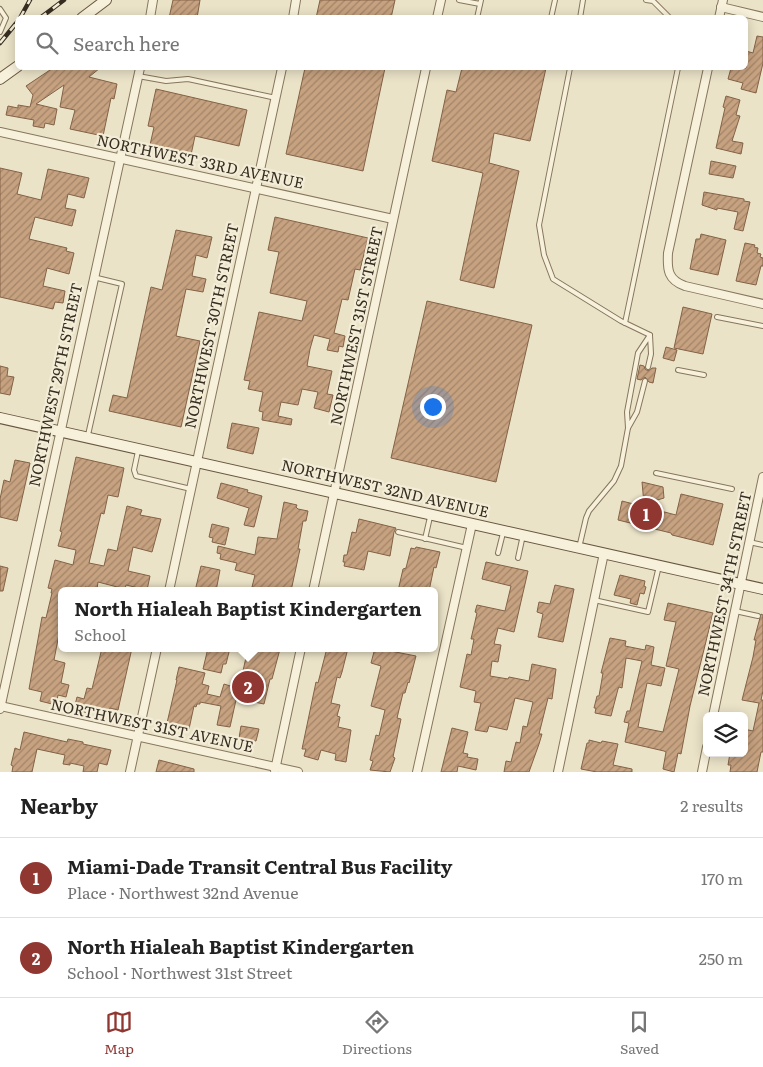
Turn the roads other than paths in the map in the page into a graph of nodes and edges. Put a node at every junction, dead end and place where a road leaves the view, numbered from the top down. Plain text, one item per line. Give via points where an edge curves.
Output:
1 (106, 0) edge
2 (153, 0) edge
3 (296, 0) edge
4 (441, 0) edge
5 (459, 0) edge
6 (555, 0) edge
7 (583, 0) edge
8 (646, 0) edge
9 (653, 1) edge
10 (481, 2) edge
11 (722, 4) edge
12 (0, 9) edge
13 (86, 15) edge
14 (150, 15) edge
15 (294, 15) edge
16 (438, 15) edge
17 (478, 15) edge
18 (552, 15) edge
19 (580, 15) edge
20 (667, 15) edge
21 (763, 17) edge
22 (0, 32) edge
23 (15, 68) edge
24 (140, 70) edge
25 (282, 70) edge
26 (426, 70) edge
27 (570, 70) edge
28 (678, 70) edge
29 (708, 70) edge
30 (138, 76) junction
31 (0, 79) edge
32 (276, 98) junction
33 (0, 132) edge
34 (120, 158) junction
35 (256, 188) junction
36 (393, 219) junction
37 (93, 277) junction
38 (763, 304) edge
39 (717, 316) dead end
40 (625, 323) junction
41 (763, 326) edge
42 (650, 335) junction
43 (648, 367) dead end
44 (678, 370) dead end
45 (704, 376) dead end
46 (645, 381) dead end
47 (0, 418) edge
48 (628, 428) junction
49 (59, 431) junction
50 (87, 438) junction
51 (138, 449) junction
52 (197, 462) junction
53 (656, 473) dead end
54 (763, 478) edge
55 (191, 489) junction
56 (732, 489) dead end
57 (334, 493) junction
58 (430, 514) junction
59 (472, 524) junction
60 (504, 530) junction
61 (398, 532) dead end
62 (523, 535) junction
63 (425, 538) junction
64 (749, 542) junction
65 (763, 545) edge
66 (467, 548) junction
67 (579, 548) junction
68 (498, 553) dead end
69 (604, 553) junction
70 (518, 558) dead end
71 (659, 566) junction
72 (741, 584) junction
73 (170, 587) edge
74 (314, 587) edge
75 (763, 589) edge
76 (594, 600) junction
77 (736, 610) junction
78 (758, 616) dead end
79 (155, 652) edge
80 (300, 652) edge
81 (0, 707) edge
82 (714, 712) edge
83 (137, 737) junction
84 (705, 757) edge
85 (275, 770) edge
86 (130, 772) edge
87 (298, 772) edge
88 (417, 772) edge
89 (558, 772) edge
90 (702, 772) edge

1 - 13 main road
2 - 14 street
3 - 15 street
4 - 16 street
5 - 10 lane
6 - 18 lane
7 - 19 lane
8 - 9 lane
9 - 20 lane
10 - 17 lane
11 - 21 street
12 - 22 lane via 6,18
23 - 31 main road
24 - 30 street, NORTHWEST 29TH STREET
25 - 32 street, NORTHWEST 30TH STREET
26 - 36 street, NORTHWEST 31ST STREET
27 - 40 lane via 539,225 544,255 553,279
28 - 40 lane
29 - 38 street via 668,253 671,278 690,288
30 - 32 lane via 166,81 188,79
30 - 34 street, NORTHWEST 29TH STREET
32 - 35 street, NORTHWEST 30TH STREET
33 - 34 street, NORTHWEST 33RD AVENUE
34 - 35 street, NORTHWEST 33RD AVENUE
34 - 37 street, NORTHWEST 29TH STREET
35 - 36 street, NORTHWEST 33RD AVENUE
35 - 52 street, NORTHWEST 30TH STREET
36 - 57 street, NORTHWEST 31ST STREET
37 - 49 street, NORTHWEST 29TH STREET
37 - 50 lane via 122,284
39 - 41 lane
40 - 42 lane
42 - 43 lane
42 - 48 lane via 638,353 627,412
44 - 45 lane
46 - 48 lane via 637,412
47 - 49 main road, NORTHWEST 32ND AVENUE
48 - 67 lane via 621,466 614,481 589,511
49 - 50 main road, NORTHWEST 32ND AVENUE
49 - 81 street, NORTHWEST 29TH STREET
50 - 51 main road, NORTHWEST 32ND AVENUE
51 - 52 main road, NORTHWEST 32ND AVENUE
51 - 55 lane via 136,476
52 - 55 street, NORTHWEST 30TH STREET
52 - 57 main road, NORTHWEST 32ND AVENUE
53 - 56 lane
54 - 64 street, NORTHWEST 34TH STREET
55 - 73 street, NORTHWEST 30TH STREET
57 - 58 main road, NORTHWEST 32ND AVENUE
57 - 74 street, NORTHWEST 31ST STREET
58 - 59 main road, NORTHWEST 32ND AVENUE
58 - 63 lane
59 - 60 main road, NORTHWEST 32ND AVENUE
59 - 66 street
60 - 62 main road, NORTHWEST 32ND AVENUE
60 - 68 lane
61 - 63 lane
62 - 67 main road, NORTHWEST 32ND AVENUE
62 - 70 lane
63 - 66 lane
64 - 65 lane
64 - 72 street, NORTHWEST 34TH STREET
66 - 88 street
67 - 69 main road, NORTHWEST 32ND AVENUE
69 - 71 main road, NORTHWEST 32ND AVENUE
69 - 76 street
71 - 72 main road, NORTHWEST 32ND AVENUE
71 - 76 lane via 648,612
72 - 75 main road, NORTHWEST 32ND AVENUE
72 - 77 street, NORTHWEST 34TH STREET
76 - 89 street
77 - 78 lane
77 - 82 street, NORTHWEST 34TH STREET
79 - 83 street
80 - 85 street
81 - 83 street, NORTHWEST 31ST AVENUE
83 - 85 street, NORTHWEST 31ST AVENUE
83 - 86 street
84 - 90 street
85 - 87 street, NORTHWEST 31ST AVENUE

